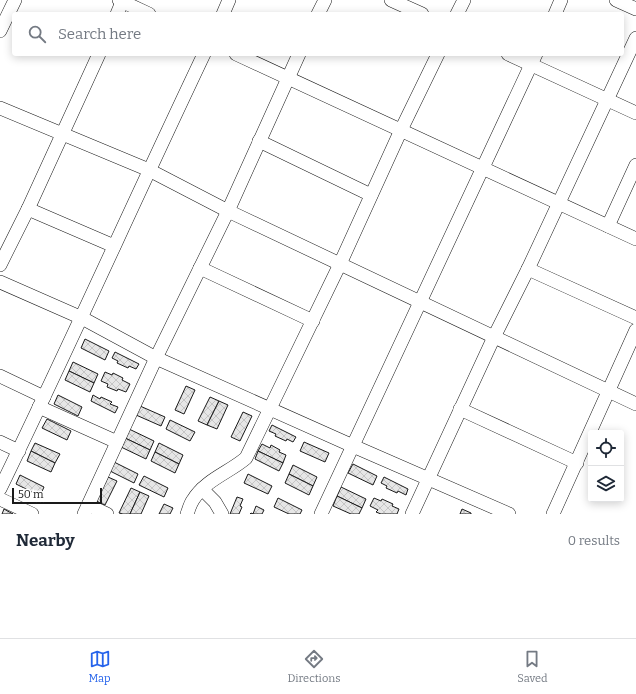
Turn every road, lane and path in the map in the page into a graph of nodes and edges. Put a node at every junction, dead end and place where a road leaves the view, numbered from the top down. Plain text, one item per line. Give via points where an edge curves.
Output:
1 (15, 0) edge
2 (229, 0) edge
3 (325, 0) edge
4 (391, 0) edge
5 (464, 0) edge
6 (561, 0) edge
7 (616, 0) edge
8 (121, 1) edge
9 (636, 9) edge
10 (118, 12) edge
11 (145, 12) edge
12 (224, 12) edge
13 (319, 12) edge
14 (418, 12) edge
15 (458, 12) edge
16 (556, 12) edge
17 (0, 31) edge
18 (636, 38) edge
19 (98, 56) edge
20 (203, 56) edge
21 (240, 56) edge
22 (299, 56) edge
23 (437, 56) edge
24 (518, 56) edge
25 (533, 59) edge
26 (288, 78) junction
27 (607, 100) junction
28 (0, 108) edge
29 (636, 113) edge
30 (400, 130) junction
31 (63, 133) junction
32 (259, 141) junction
33 (636, 165) edge
34 (483, 168) junction
35 (149, 170) junction
36 (371, 195) junction
37 (558, 202) junction
38 (28, 209) junction
39 (228, 211) junction
40 (608, 226) junction
41 (636, 239) edge
42 (114, 246) junction
43 (340, 264) junction
44 (0, 265) edge
45 (200, 268) junction
46 (528, 268) junction
47 (0, 282) edge
48 (420, 302) junction
49 (82, 318) junction
50 (636, 318) edge
51 (313, 321) junction
52 (636, 330) edge
53 (494, 337) junction
54 (156, 358) junction
55 (0, 376) edge
56 (608, 391) junction
57 (41, 402) junction
58 (636, 404) edge
59 (271, 408) junction
60 (460, 409) junction
61 (0, 442) edge
62 (117, 442) junction
63 (352, 446) junction
64 (19, 451) junction
65 (576, 463) junction
66 (427, 479) junction
67 (0, 489) edge
68 (202, 489) junction
69 (0, 499) edge
70 (86, 510) edge
71 (32, 514) edge
72 (107, 514) edge
73 (187, 514) edge
74 (222, 514) edge
75 (321, 514) edge
76 (412, 514) edge
77 (509, 514) edge
78 (553, 514) edge

1 - 17 street
2 - 12 street
3 - 13 street
4 - 14 street
5 - 15 street
6 - 16 street
7 - 9 street
8 - 10 street
8 - 11 street
18 - 27 street
19 - 31 street
20 - 35 street
21 - 26 street
22 - 26 street
23 - 30 street
24 - 25 street
25 - 27 street
25 - 34 street
26 - 30 street
26 - 32 street
27 - 29 street
27 - 37 street
28 - 31 street
30 - 34 street
30 - 36 street
31 - 35 street
31 - 38 street
32 - 36 street
32 - 39 street
33 - 40 street
34 - 37 street
34 - 48 street
35 - 39 street
35 - 42 street
36 - 43 street
37 - 40 street
37 - 46 street
38 - 42 street
38 - 44 street
39 - 43 street
39 - 45 street
40 - 41 street
42 - 49 street
43 - 48 street
43 - 51 street
45 - 51 street
45 - 54 street
46 - 50 street
46 - 53 street
47 - 49 street
48 - 53 street
48 - 63 street
49 - 54 street
49 - 57 street
51 - 59 street
52 - 56 street
53 - 56 street
53 - 60 street
54 - 59 street
54 - 62 street
55 - 57 street
56 - 58 street
56 - 65 street
57 - 62 street
57 - 64 street
59 - 63 street
59 - 68 street via 246,458
60 - 65 street
60 - 66 street
61 - 64 street
62 - 70 street
63 - 66 street
63 - 75 street
64 - 67 street
65 - 78 street
66 - 76 street
66 - 77 street
68 - 73 street via 193,499
68 - 74 street via 215,502
69 - 71 street
70 - 72 street

